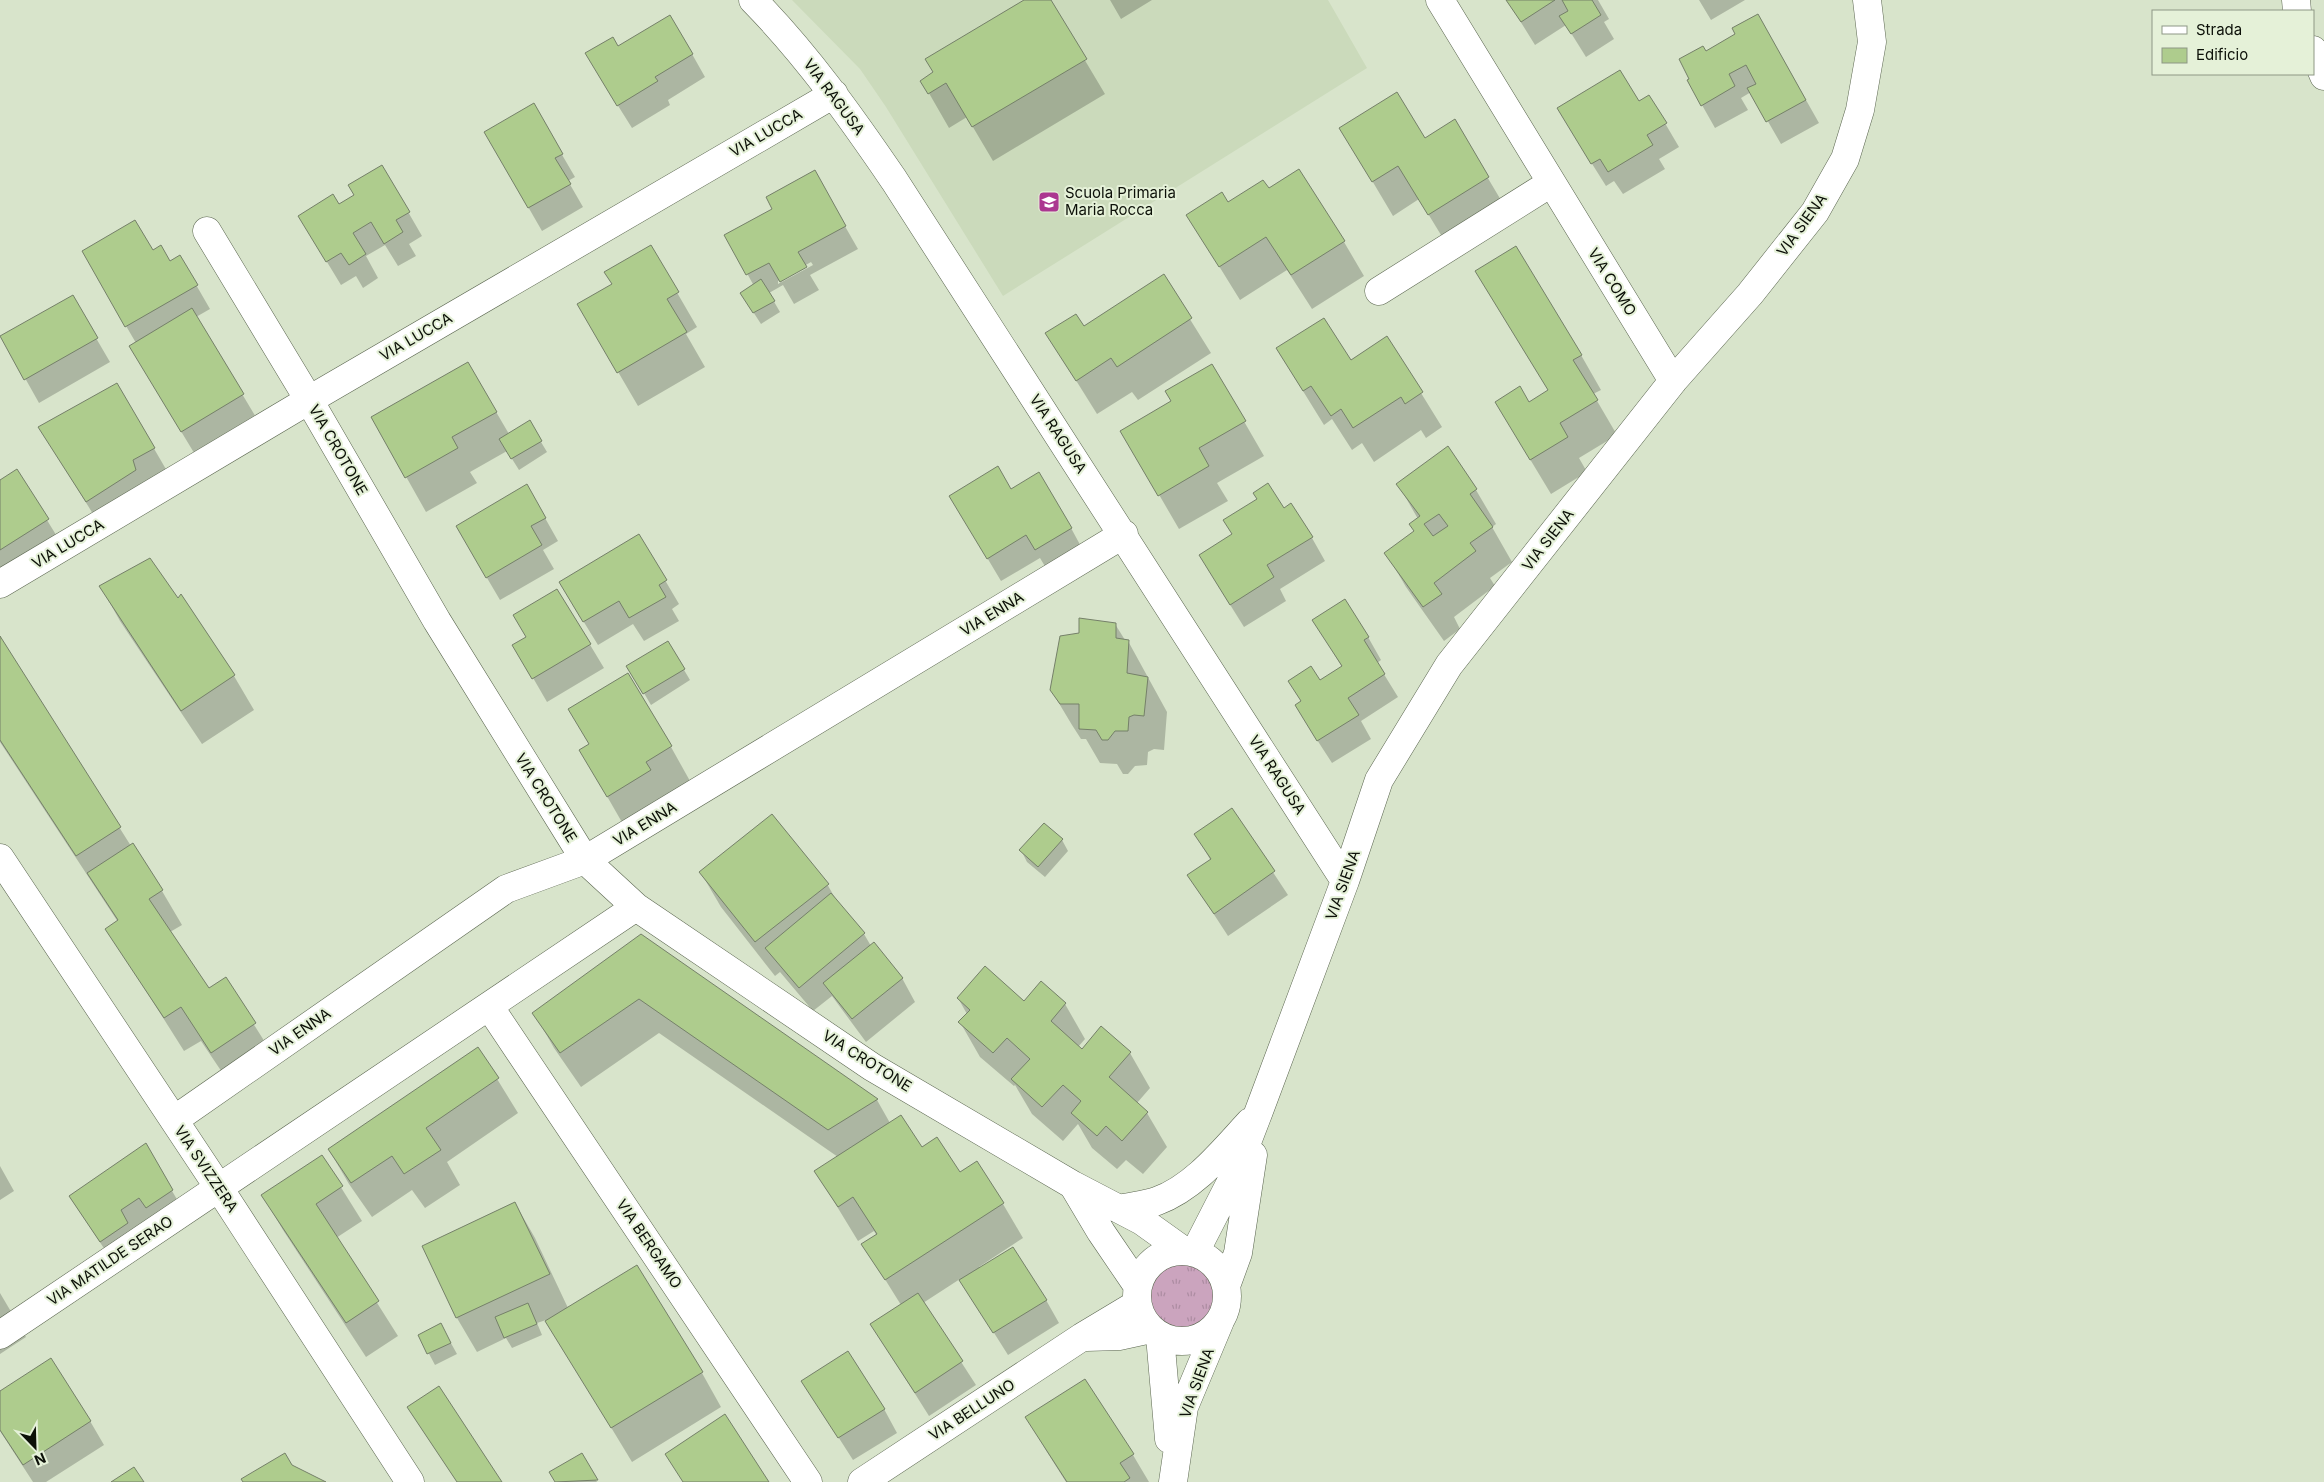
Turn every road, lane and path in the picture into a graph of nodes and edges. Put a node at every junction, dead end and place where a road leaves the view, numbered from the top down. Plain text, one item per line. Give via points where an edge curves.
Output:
1 (753, 0) edge
2 (1440, 0) edge
3 (1867, 0) edge
4 (2314, 52) edge
5 (2324, 76) edge
6 (834, 94) junction
7 (1551, 183) junction
8 (206, 231) dead end
9 (1379, 291) dead end
10 (1673, 381) junction
11 (309, 400) junction
12 (1124, 534) junction
13 (0, 584) edge
14 (0, 858) edge
15 (585, 860) junction
16 (1345, 881) junction
17 (636, 906) junction
18 (489, 1006) junction
19 (1260, 1112) junction
20 (174, 1120) junction
21 (1073, 1185) junction
22 (219, 1188) junction
23 (1119, 1209) junction
24 (1190, 1252) junction
25 (1226, 1286) junction
26 (1137, 1295) junction
27 (1222, 1318) junction
28 (1156, 1332) junction
29 (0, 1335) edge
30 (1082, 1337) junction
31 (1173, 1480) edge
32 (410, 1482) edge
33 (808, 1482) edge
34 (862, 1482) edge

1 - 6 street, VIA RAGUSA via 780,27
2 - 7 street, VIA COMO
3 - 10 street, VIA SIENA via 1872,42 1860,110 1845,159 1815,212 1750,294
4 - 5 street
6 - 11 street, VIA LUCCA
6 - 12 street, VIA RAGUSA via 894,180
7 - 9 street
7 - 10 street, VIA COMO
8 - 11 street, VIA CROTONE
10 - 16 street, VIA SIENA via 1449,665 1379,780
11 - 13 street, VIA LUCCA
11 - 15 street, VIA CROTONE via 437,621
12 - 15 street, VIA ENNA
12 - 16 street, VIA RAGUSA
14 - 20 street, VIA SVIZZERA
15 - 17 street, VIA CROTONE
15 - 20 street, VIA ENNA via 506,889
16 - 19 street, VIA SIENA
17 - 18 street
17 - 21 street, VIA CROTONE via 872,1067
18 - 22 street
18 - 33 street, VIA BERGAMO
19 - 23 street via 1185,1186 1157,1201
19 - 24 street, VIA SIENA via 1234,1176
19 - 25 street, VIA SIENA via 1238,1253
20 - 22 street, VIA SVIZZERA
21 - 23 street, VIA CROTONE
21 - 26 street, VIA CROTONE
22 - 29 street, VIA MATILDE SERAO
22 - 32 street, VIA SVIZZERA
23 - 24 street, VIA CROTONE
24 - 25 street via 1214,1264
24 - 26 street via 1165,1254 1152,1261 1145,1269
25 - 27 street via 1227,1303
26 - 28 street via 1143,1320
26 - 30 street, VIA BELLUNO
27 - 28 street via 1207,1333 1194,1339 1181,1341
27 - 31 street, VIA SIENA via 1184,1407
28 - 30 street
28 - 31 street, VIA SIENA
30 - 34 street, VIA BELLUNO

